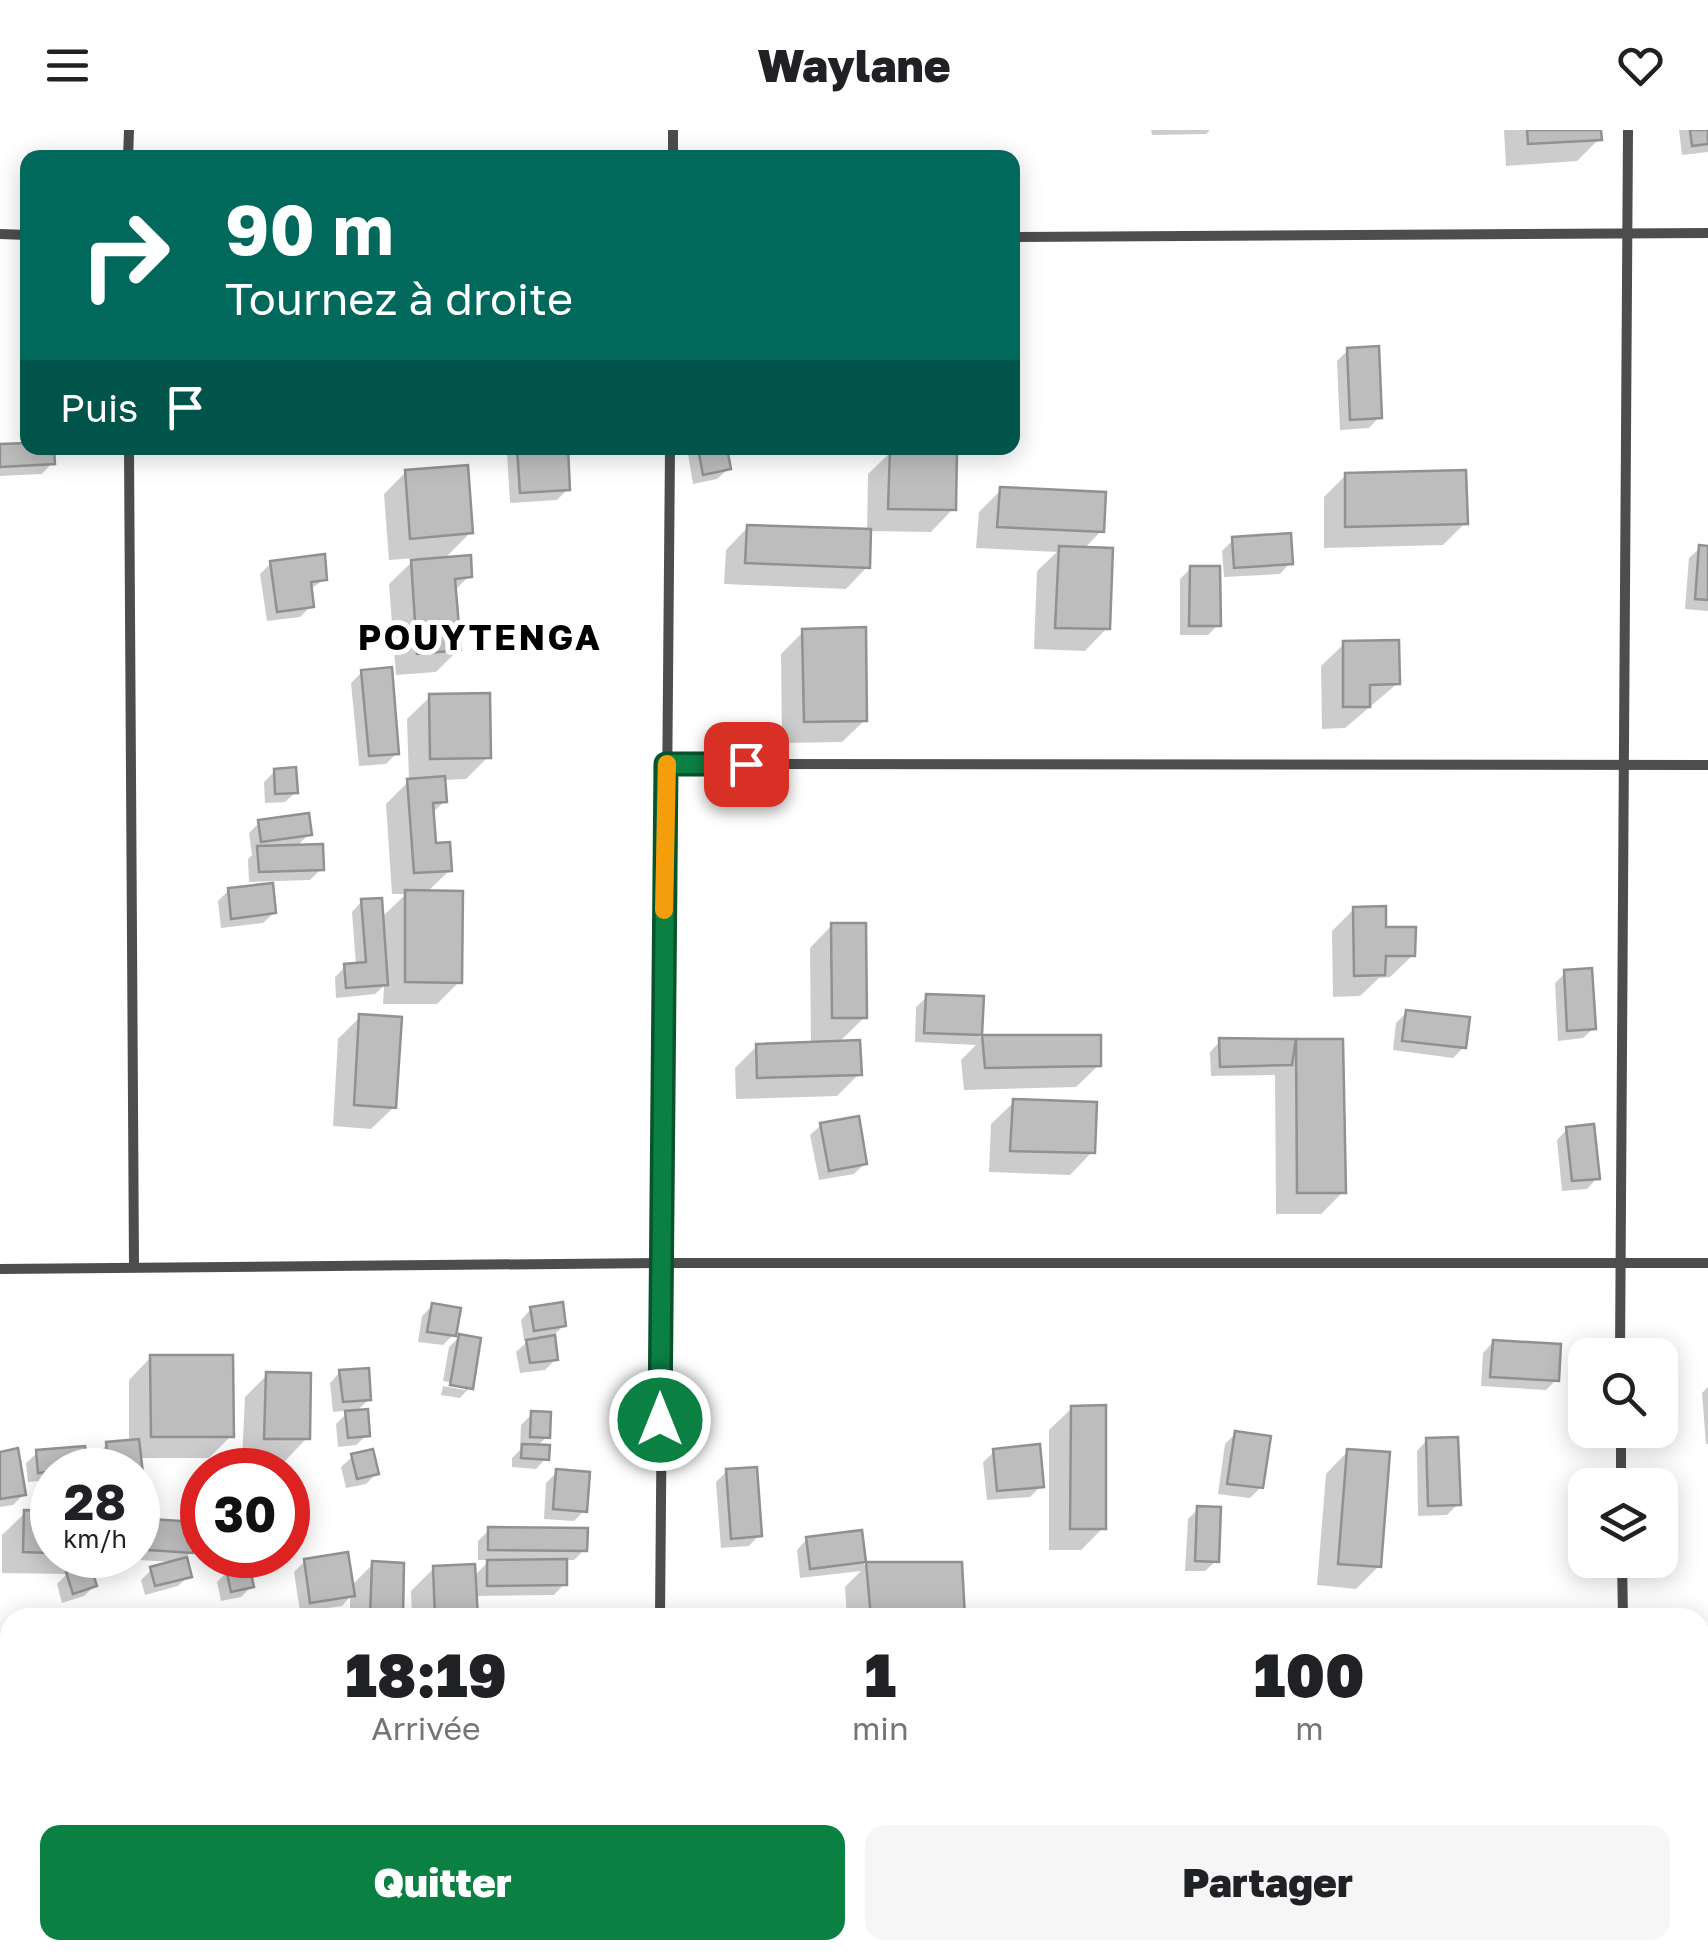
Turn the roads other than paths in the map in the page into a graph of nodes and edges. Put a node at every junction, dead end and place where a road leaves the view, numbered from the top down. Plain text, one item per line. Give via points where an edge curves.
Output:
1 (1628, 130) edge
2 (1628, 233) junction
3 (1708, 233) edge
4 (1020, 237) edge
5 (129, 455) edge
6 (670, 455) edge
7 (666, 764) junction
8 (1624, 765) junction
9 (1708, 765) edge
10 (660, 1263) junction
11 (1619, 1263) junction
12 (1708, 1263) edge
13 (134, 1268) junction
14 (0, 1269) edge
15 (1620, 1338) edge
16 (1622, 1578) edge
17 (660, 1608) edge
18 (1623, 1608) edge

1 - 2 street
2 - 3 street
2 - 4 street
2 - 8 street
5 - 13 street
6 - 7 street
7 - 8 street
7 - 10 street
8 - 9 street
8 - 11 street
10 - 11 street
10 - 13 street
10 - 17 street
11 - 12 street
11 - 15 street
13 - 14 street
16 - 18 street

